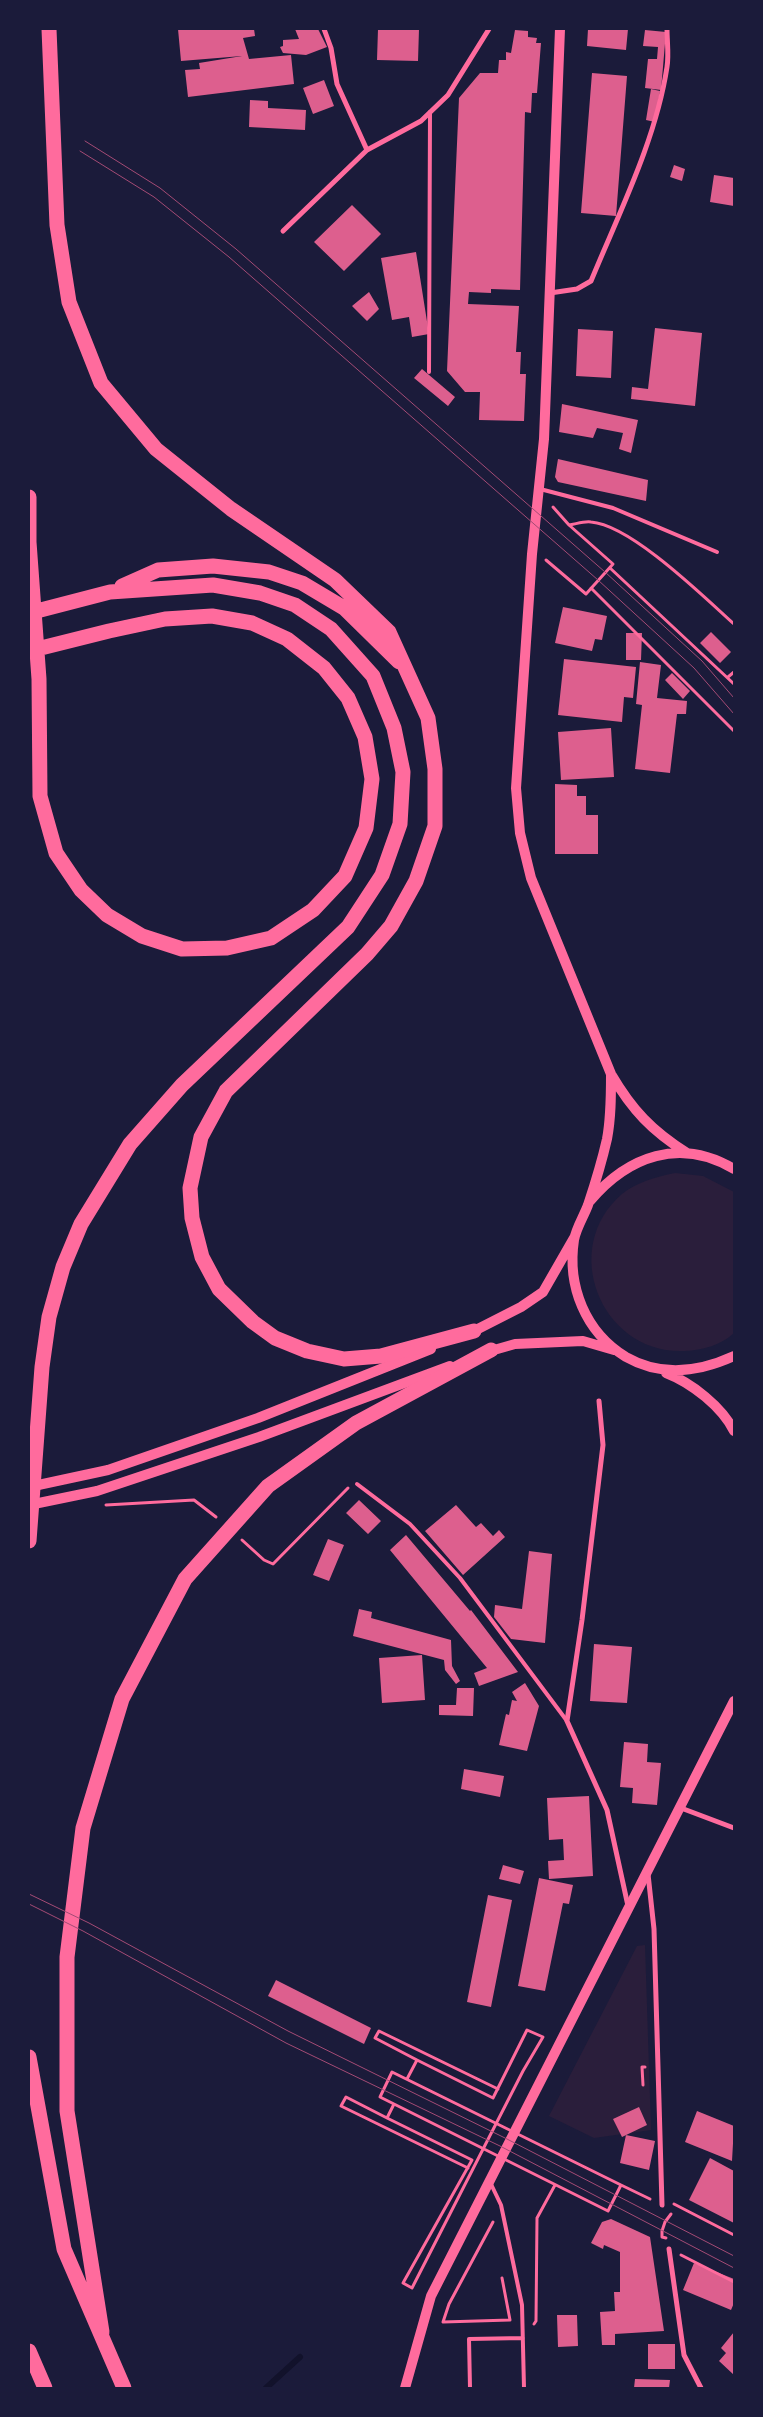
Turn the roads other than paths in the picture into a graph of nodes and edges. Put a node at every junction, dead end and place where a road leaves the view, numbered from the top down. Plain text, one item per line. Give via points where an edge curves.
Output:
1 (49, 29) edge
2 (324, 29) edge
3 (489, 29) edge
4 (560, 29) edge
5 (666, 29) edge
6 (430, 112) junction
7 (367, 150) junction
8 (283, 231) dead end
9 (550, 293) junction
10 (429, 372) dead end
11 (538, 489) junction
12 (29, 497) edge
13 (29, 542) edge
14 (29, 552) edge
15 (717, 552) dead end
16 (110, 592) junction
17 (29, 613) edge
18 (29, 650) edge
19 (405, 668) junction
20 (611, 1074) junction
21 (687, 1153) junction
22 (734, 1169) edge
23 (588, 1204) junction
24 (574, 1238) junction
25 (474, 1332) junction
26 (491, 1350) junction
27 (614, 1350) junction
28 (734, 1356) edge
29 (651, 1368) junction
30 (599, 1401) dead end
31 (734, 1431) edge
32 (357, 1484) road end
33 (29, 1487) edge
34 (29, 1505) edge
35 (29, 1541) edge
36 (734, 1701) edge
37 (567, 1720) junction
38 (681, 1808) junction
39 (734, 1828) edge
40 (648, 1873) junction
41 (629, 1909) junction
42 (29, 2056) edge
43 (490, 2182) junction
44 (662, 2202) road end
45 (669, 2249) road end
46 (102, 2332) junction
47 (523, 2338) junction
48 (29, 2351) edge
49 (45, 2388) edge
50 (124, 2388) edge
51 (405, 2388) edge
52 (470, 2388) edge
53 (524, 2388) edge
54 (701, 2388) edge

1 - 19 highway via 57,225 69,302 101,383 156,449 231,509 335,580 389,632
2 - 7 street via 337,84
3 - 6 street via 448,95
4 - 9 main road
5 - 9 street via 667,64 648,143 591,282 577,289
6 - 7 street via 421,121
6 - 10 lane
7 - 8 street
9 - 11 main road via 544,439
11 - 15 lane via 613,508
11 - 20 main road via 516,788 520,833 531,878
12 - 13 highway
13 - 14 highway
13 - 18 highway via 39,678 40,796 56,853 81,890 107,915 142,936 182,949 227,948 271,938 313,910 345,876 366,828 372,779 365,737 348,698 324,668 287,639 252,624 212,616 165,619 109,631
16 - 17 highway
16 - 19 highway via 158,570 214,566 269,572 302,583 344,608
16 - 35 highway via 213,585 260,593 295,605 331,629 373,676 394,728 403,772 400,824 382,875 348,927 182,1085 130,1144 81,1224 63,1267 49,1317 42,1367
19 - 25 highway via 428,718 435,769 434,826 416,881 391,926 367,954 226,1091 201,1136 190,1188 192,1218 202,1257 219,1289 260,1328 307,1351 344,1359 381,1356
20 - 21 main road via 626,1100 650,1127
20 - 23 main road via 611,1116 607,1141
21 - 22 main road via 720,1161
21 - 23 main road via 658,1155 631,1165 607,1182
23 - 24 main road
24 - 25 main road via 543,1292 521,1308
24 - 27 main road via 572,1269 578,1300 593,1327
25 - 33 main road via 258,1418 108,1470
26 - 27 main road via 515,1344 583,1341
26 - 34 main road via 259,1437 97,1491
26 - 46 highway via 356,1423 268,1486 185,1579 122,1699 83,1828 67,1957 67,2111
27 - 29 main road
28 - 29 main road via 711,1367 681,1372
29 - 31 main road via 675,1377 700,1394 728,1418
30 - 37 street via 602,1445
32 - 37 lane via 410,1524 460,1578
36 - 38 main road
37 - 41 street via 607,1810
38 - 39 street
38 - 40 main road
40 - 41 main road
40 - 44 street via 654,1929
41 - 43 main road
42 - 46 highway via 64,2249
43 - 47 lane via 500,2205 522,2305
43 - 51 main road via 431,2296
45 - 54 street via 684,2355
46 - 50 highway
47 - 52 lane via 469,2339
47 - 53 lane
48 - 49 highway

